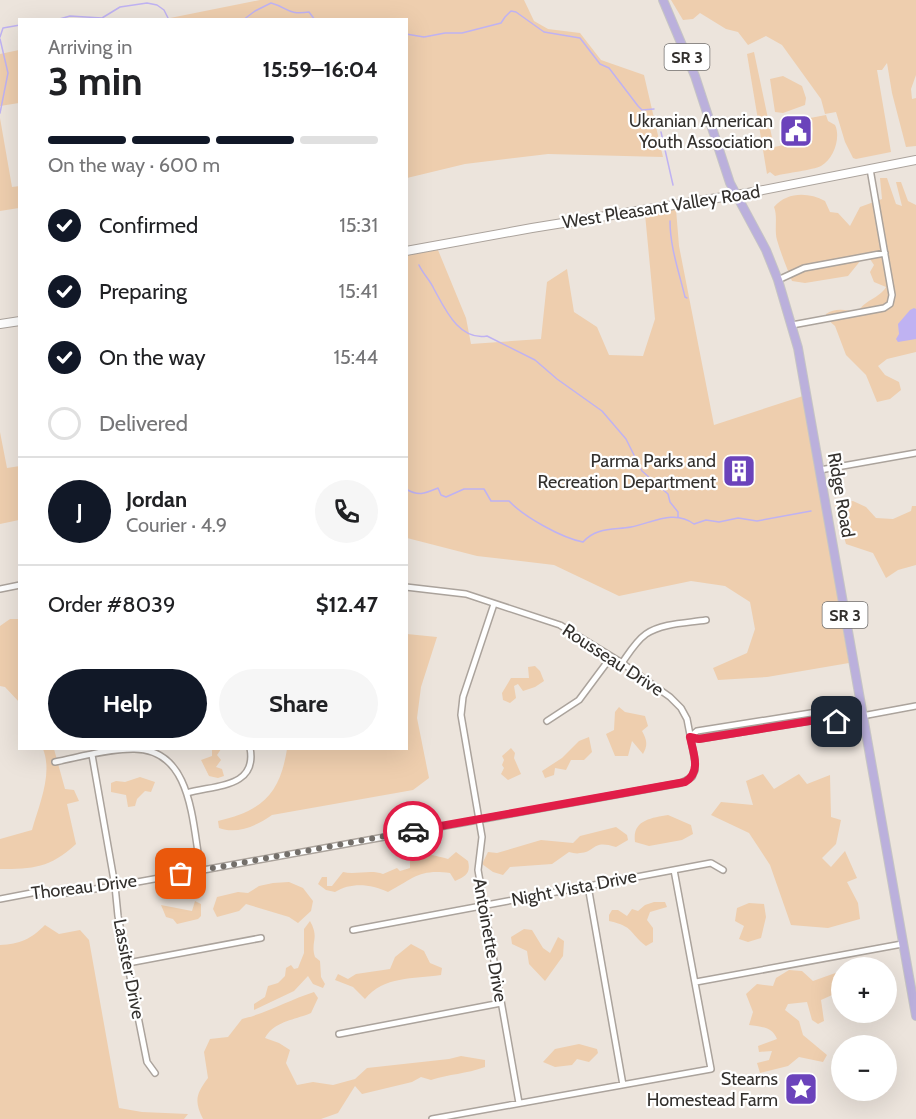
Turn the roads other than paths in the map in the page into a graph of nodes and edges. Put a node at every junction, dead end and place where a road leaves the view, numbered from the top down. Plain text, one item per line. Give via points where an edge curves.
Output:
1 (663, 0) edge
2 (916, 160) edge
3 (870, 169) junction
4 (735, 195) junction
5 (408, 250) edge
6 (885, 253) junction
7 (778, 279) junction
8 (18, 321) edge
9 (0, 324) edge
10 (792, 325) junction
11 (916, 453) edge
12 (820, 470) junction
13 (18, 585) edge
14 (408, 587) edge
15 (0, 589) edge
16 (494, 604) junction
17 (706, 620) dead end
18 (611, 657) junction
19 (622, 663) junction
20 (916, 706) edge
21 (788, 716) junction
22 (862, 716) junction
23 (547, 721) dead end
24 (789, 725) junction
25 (690, 737) junction
26 (127, 750) edge
27 (140, 750) edge
28 (250, 750) edge
29 (92, 755) junction
30 (55, 762) dead end
31 (187, 793) junction
32 (480, 819) junction
33 (201, 870) junction
34 (674, 870) junction
35 (723, 870) dead end
36 (115, 886) junction
37 (588, 886) junction
38 (0, 899) edge
39 (484, 905) junction
40 (353, 930) dead end
41 (261, 938) dead end
42 (902, 944) junction
43 (128, 963) junction
44 (696, 982) junction
45 (501, 1003) junction
46 (916, 1016) edge
47 (339, 1034) dead end
48 (155, 1073) dead end
49 (623, 1085) junction
50 (519, 1103) junction
51 (432, 1119) edge

1 - 4 main road, Ridge Road / SR 3 via 695,76
2 - 3 main road, West Pleasant Valley Road
3 - 4 main road, West Pleasant Valley Road
3 - 6 street
4 - 5 main road, West Pleasant Valley Road
4 - 7 main road, Ridge Road / SR 3
6 - 7 street via 804,267
6 - 10 street via 892,295 888,306
7 - 10 main road, Ridge Road / SR 3
8 - 9 main road
10 - 12 main road, Ridge Road / SR 3
11 - 12 street
12 - 22 main road, Ridge Road / SR 3
13 - 15 street
14 - 16 street, Rousseau Drive via 466,594
16 - 18 street, Rousseau Drive via 560,625
16 - 32 street, Antoinette Drive via 463,697 461,715
17 - 19 street via 658,628 646,634
18 - 19 street, Rousseau Drive
18 - 23 street via 579,700
19 - 25 street, Rousseau Drive via 681,708
20 - 22 street
21 - 22 street via 853,712
21 - 24 street
21 - 25 street via 697,731
22 - 24 street via 849,721 816,720
22 - 42 main road, Ridge Road / SR 3
24 - 25 street via 699,739
25 - 32 street, Thoreau Drive via 695,770 685,782
26 - 29 street
27 - 31 street via 156,753 173,765
28 - 31 street via 245,774 235,783
29 - 30 street
29 - 36 street, Lassiter Drive
31 - 33 street
32 - 33 street, Thoreau Drive
32 - 39 street, Antoinette Drive via 478,870
33 - 36 street, Thoreau Drive
34 - 35 street, Night Vista Drive via 711,863
34 - 37 street, Night Vista Drive
34 - 44 street
36 - 38 street, Thoreau Drive via 68,893 42,891
36 - 43 street, Lassiter Drive
37 - 39 street, Night Vista Drive
37 - 49 street
39 - 40 street, Night Vista Drive
39 - 45 street, Antoinette Drive
41 - 43 street
42 - 44 street
42 - 46 main road, Ridge Road / SR 3
43 - 48 street, Lassiter Drive via 147,1062
44 - 49 street via 711,1070
45 - 47 street
45 - 50 street, Antoinette Drive
49 - 50 street
50 - 51 street

